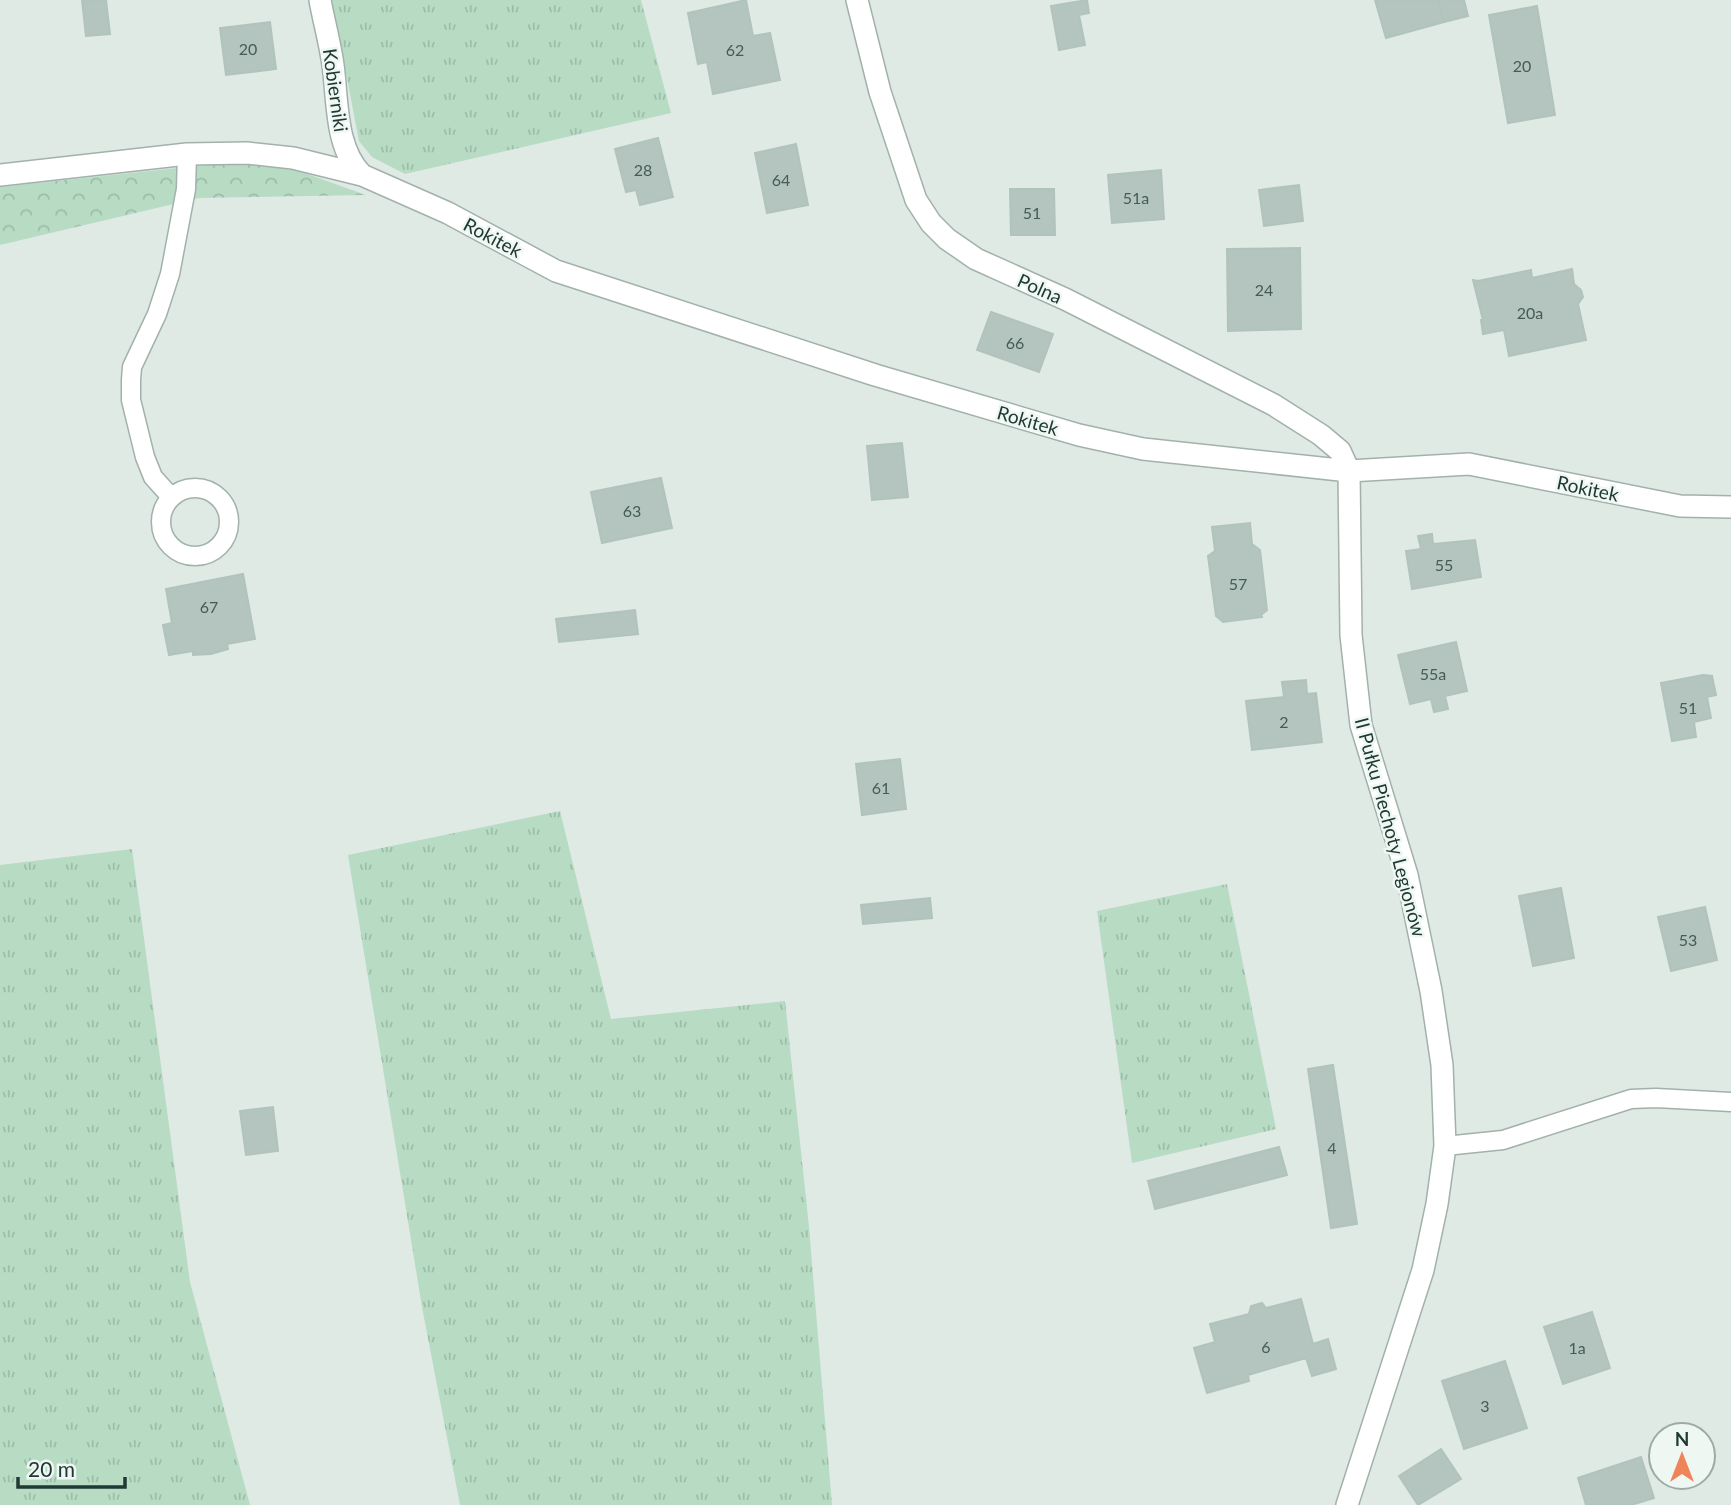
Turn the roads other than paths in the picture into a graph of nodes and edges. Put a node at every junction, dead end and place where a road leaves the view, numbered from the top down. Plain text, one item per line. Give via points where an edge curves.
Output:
1 (320, 0) edge
2 (857, 0) edge
3 (187, 155) junction
4 (0, 175) edge
5 (362, 175) junction
6 (1349, 471) junction
7 (171, 497) dead end
8 (1731, 507) edge
9 (1731, 1102) edge
10 (1445, 1146) junction
11 (1347, 1505) edge

1 - 5 street, Kobierniki via 345,151
2 - 6 street, Polna via 880,92 916,200 947,239 976,260 1065,299 1274,405 1340,451
3 - 4 street, Rokitek
3 - 5 street, Rokitek via 247,153 293,158
3 - 7 lane via 186,189 170,274 132,367 131,380 131,400 145,457 153,477
5 - 6 street, Rokitek via 460,219 556,271 875,375 1079,435 1143,449
6 - 8 street, Rokitek via 1469,464 1680,506
6 - 10 street, II Pułku Piechoty Legionów via 1351,635 1362,725 1407,875 1431,991 1442,1065
9 - 10 lane via 1631,1099 1503,1140
10 - 11 street, II Pułku Piechoty Legionów via 1423,1270

